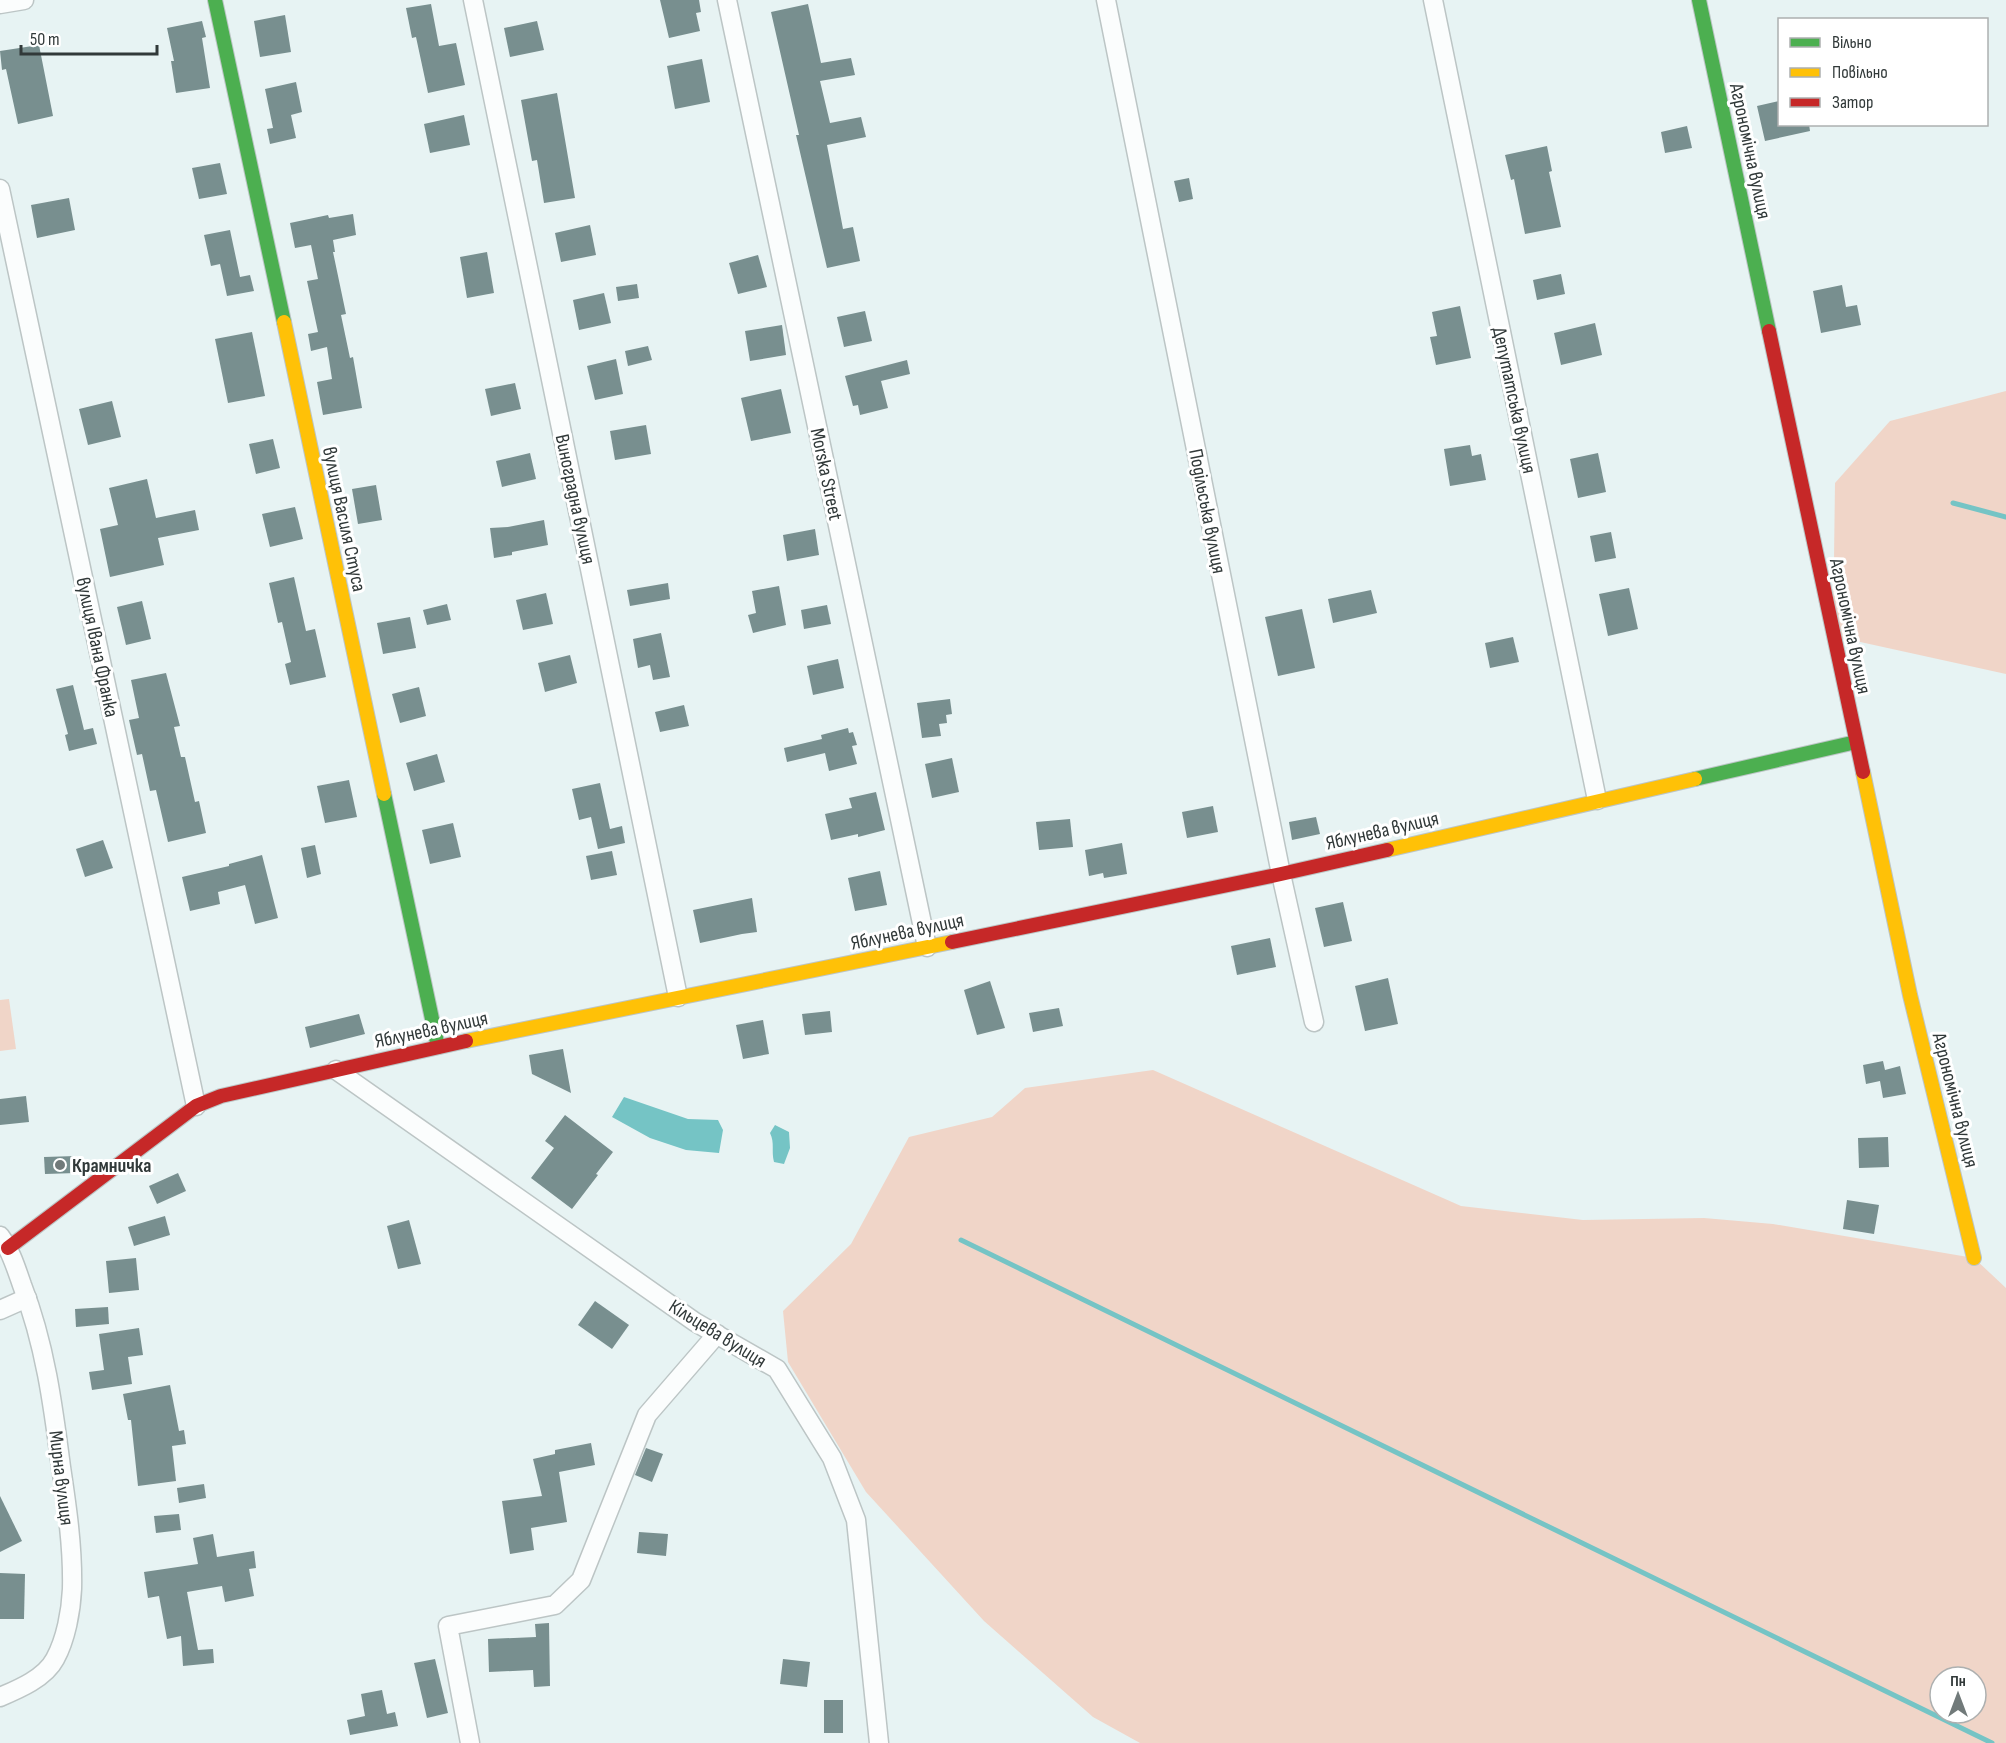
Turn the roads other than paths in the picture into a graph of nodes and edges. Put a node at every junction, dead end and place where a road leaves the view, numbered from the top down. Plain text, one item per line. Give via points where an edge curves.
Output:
1 (24, 0) edge
2 (215, 0) edge
3 (473, 0) edge
4 (727, 0) edge
5 (1106, 0) edge
6 (1433, 0) edge
7 (1699, 0) edge
8 (0, 4) edge
9 (0, 189) edge
10 (1856, 742) junction
11 (1597, 800) junction
12 (1281, 874) junction
13 (927, 947) junction
14 (678, 997) junction
15 (1314, 1022) dead end
16 (438, 1047) junction
17 (336, 1070) junction
18 (196, 1106) junction
19 (4, 1242) edge
20 (1974, 1258) dead end
21 (27, 1298) junction
22 (0, 1310) edge
23 (717, 1334) junction
24 (0, 1697) edge
25 (470, 1743) edge
26 (879, 1743) edge

1 - 8 street
2 - 16 street, вулиця Василя Стуса
3 - 14 street, Виноградна вулиця
4 - 13 street, Morska Street
5 - 12 street, Подільська вулиця
6 - 11 street, Депутатська вулиця
7 - 10 street, Агрономічна вулиця
9 - 18 street, вулиця Івана Франка
10 - 11 street, Яблунева вулиця
10 - 20 street, Агрономічна вулиця via 1910,996
11 - 12 street, Яблунева вулиця
12 - 13 street, Яблунева вулиця
12 - 15 street, Подільська вулиця
13 - 14 street, Яблунева вулиця
14 - 16 street, Яблунева вулиця
16 - 17 street, Яблунева вулиця
17 - 18 street, Яблунева вулиця via 221,1096
17 - 23 street, Кільцева вулиця
18 - 19 street, Яблунева вулиця
19 - 21 street, Мирна вулиця
21 - 22 street
21 - 24 street, Мирна вулиця via 42,1346 52,1400 68,1520 72,1592 55,1661 38,1678
23 - 25 street via 646,1415 581,1580 555,1605 448,1626
23 - 26 street, Кільцева вулиця via 777,1369 832,1458 856,1520

